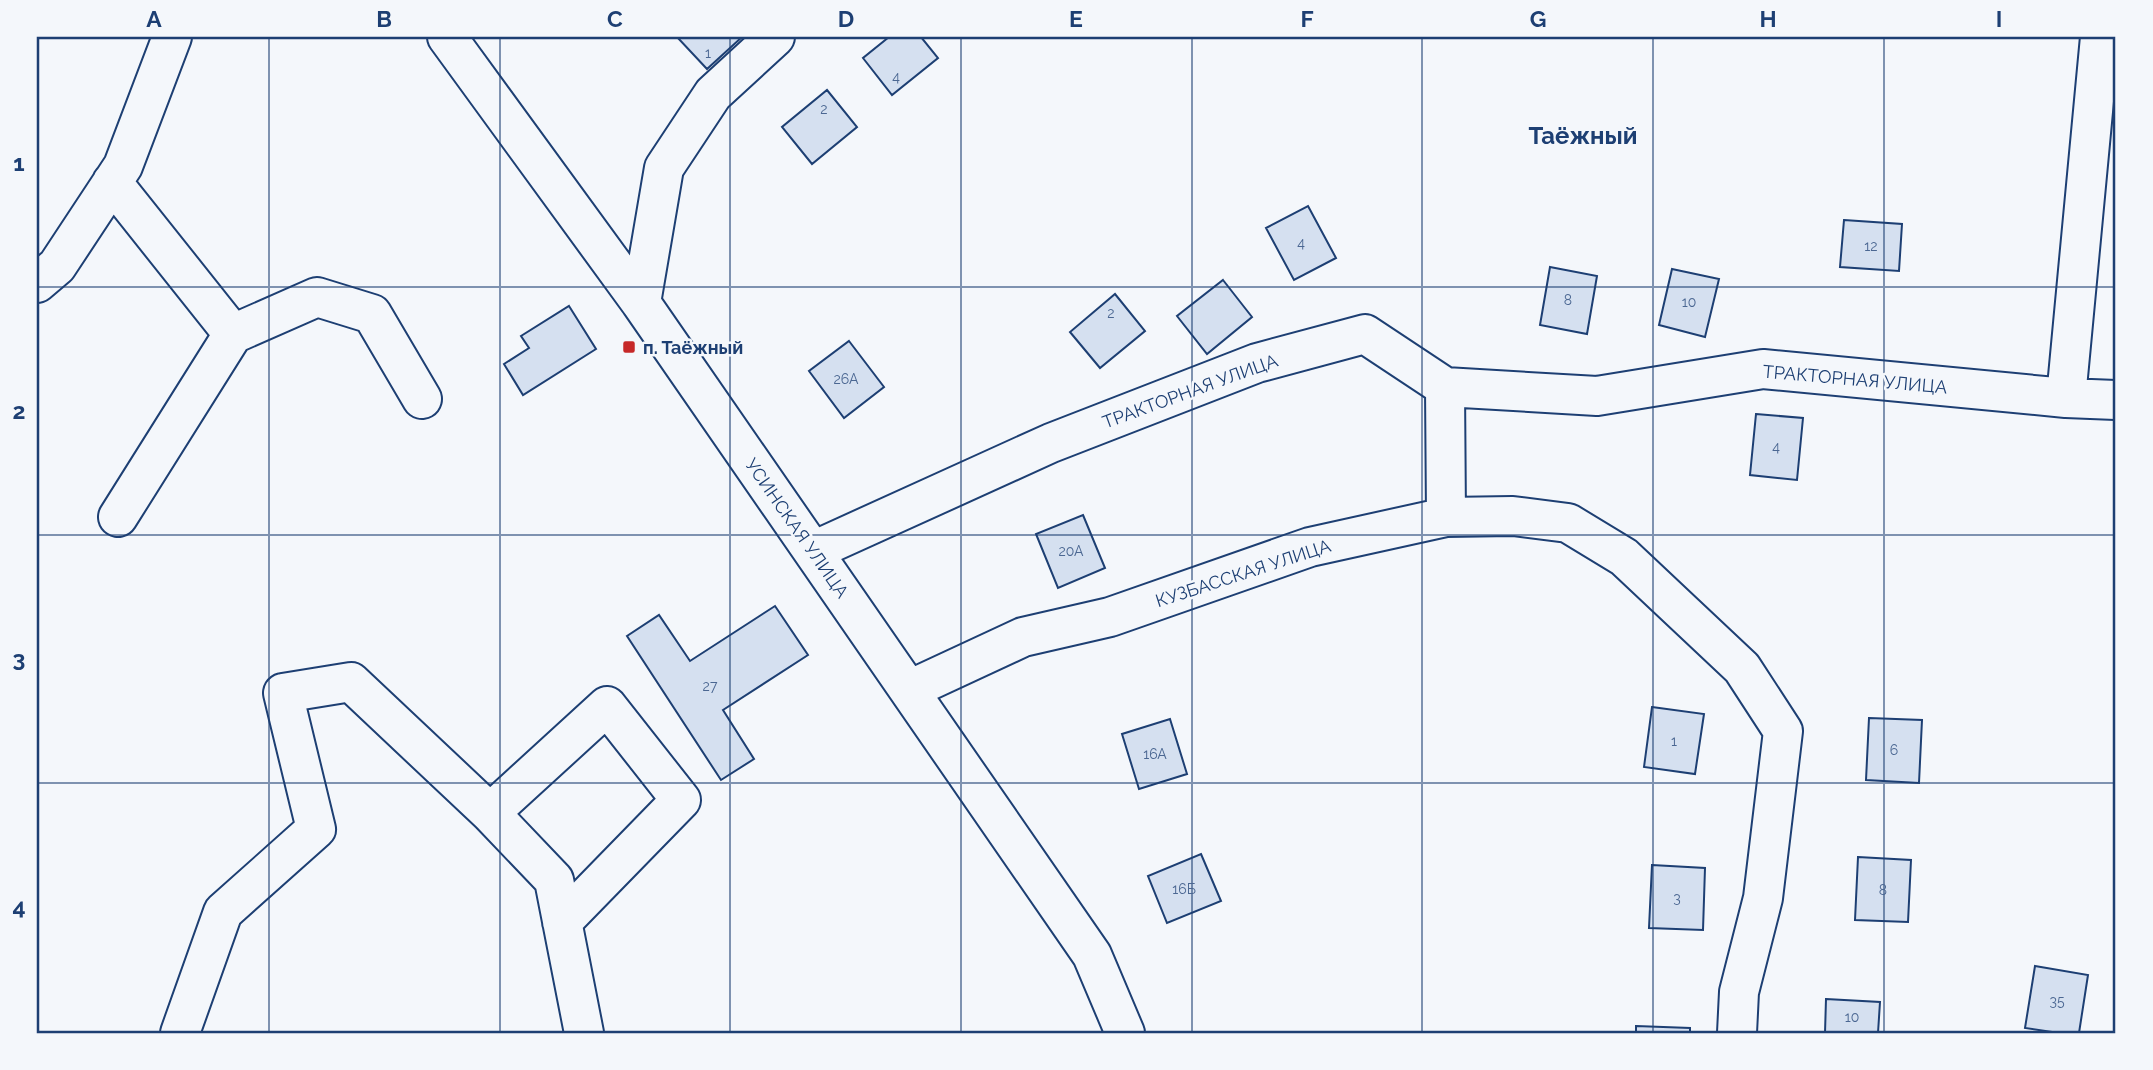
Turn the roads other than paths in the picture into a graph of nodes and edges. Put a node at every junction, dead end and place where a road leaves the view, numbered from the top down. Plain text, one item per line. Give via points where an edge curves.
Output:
1 (172, 37) edge
2 (447, 37) edge
3 (775, 37) edge
4 (2100, 37) edge
5 (112, 183) junction
6 (37, 283) edge
7 (641, 303) junction
8 (233, 334) junction
9 (1445, 387) junction
10 (2066, 398) junction
11 (422, 399) dead end
12 (2116, 400) edge
13 (118, 517) dead end
14 (1446, 517) junction
15 (813, 551) junction
16 (909, 690) junction
17 (490, 813) junction
18 (562, 922) junction
19 (180, 1033) edge
20 (584, 1033) edge
21 (1125, 1033) edge
22 (1737, 1033) edge

1 - 5 street via 123,166
2 - 7 street, УСИНСКАЯ УЛИЦА
3 - 7 street via 713,94 664,168
4 - 10 street
5 - 6 street via 57,266
5 - 8 street
7 - 15 street, УСИНСКАЯ УЛИЦА
8 - 11 street via 317,297 372,314
8 - 13 street
9 - 10 street, ТРАКТОРНАЯ УЛИЦА via 1597,396 1763,369
9 - 14 street
9 - 15 street, ТРАКТОРНАЯ УЛИЦА via 1366,334 1257,363 1051,443
10 - 12 street, ТРАКТОРНАЯ УЛИЦА
14 - 16 street, КУЗБАССКАЯ УЛИЦА via 1310,547 1110,617 1023,637
14 - 22 street, КУЗБАССКАЯ УЛИЦА via 1513,516 1568,523 1624,557 1742,668 1783,731 1763,898 1739,992
15 - 16 street, УСИНСКАЯ УЛИЦА
16 - 21 street, УСИНСКАЯ УЛИЦА via 1092,955
17 - 18 street via 554,880
17 - 18 street via 607,706 681,800
17 - 19 street via 351,682 283,693 316,829 223,912
18 - 20 street

